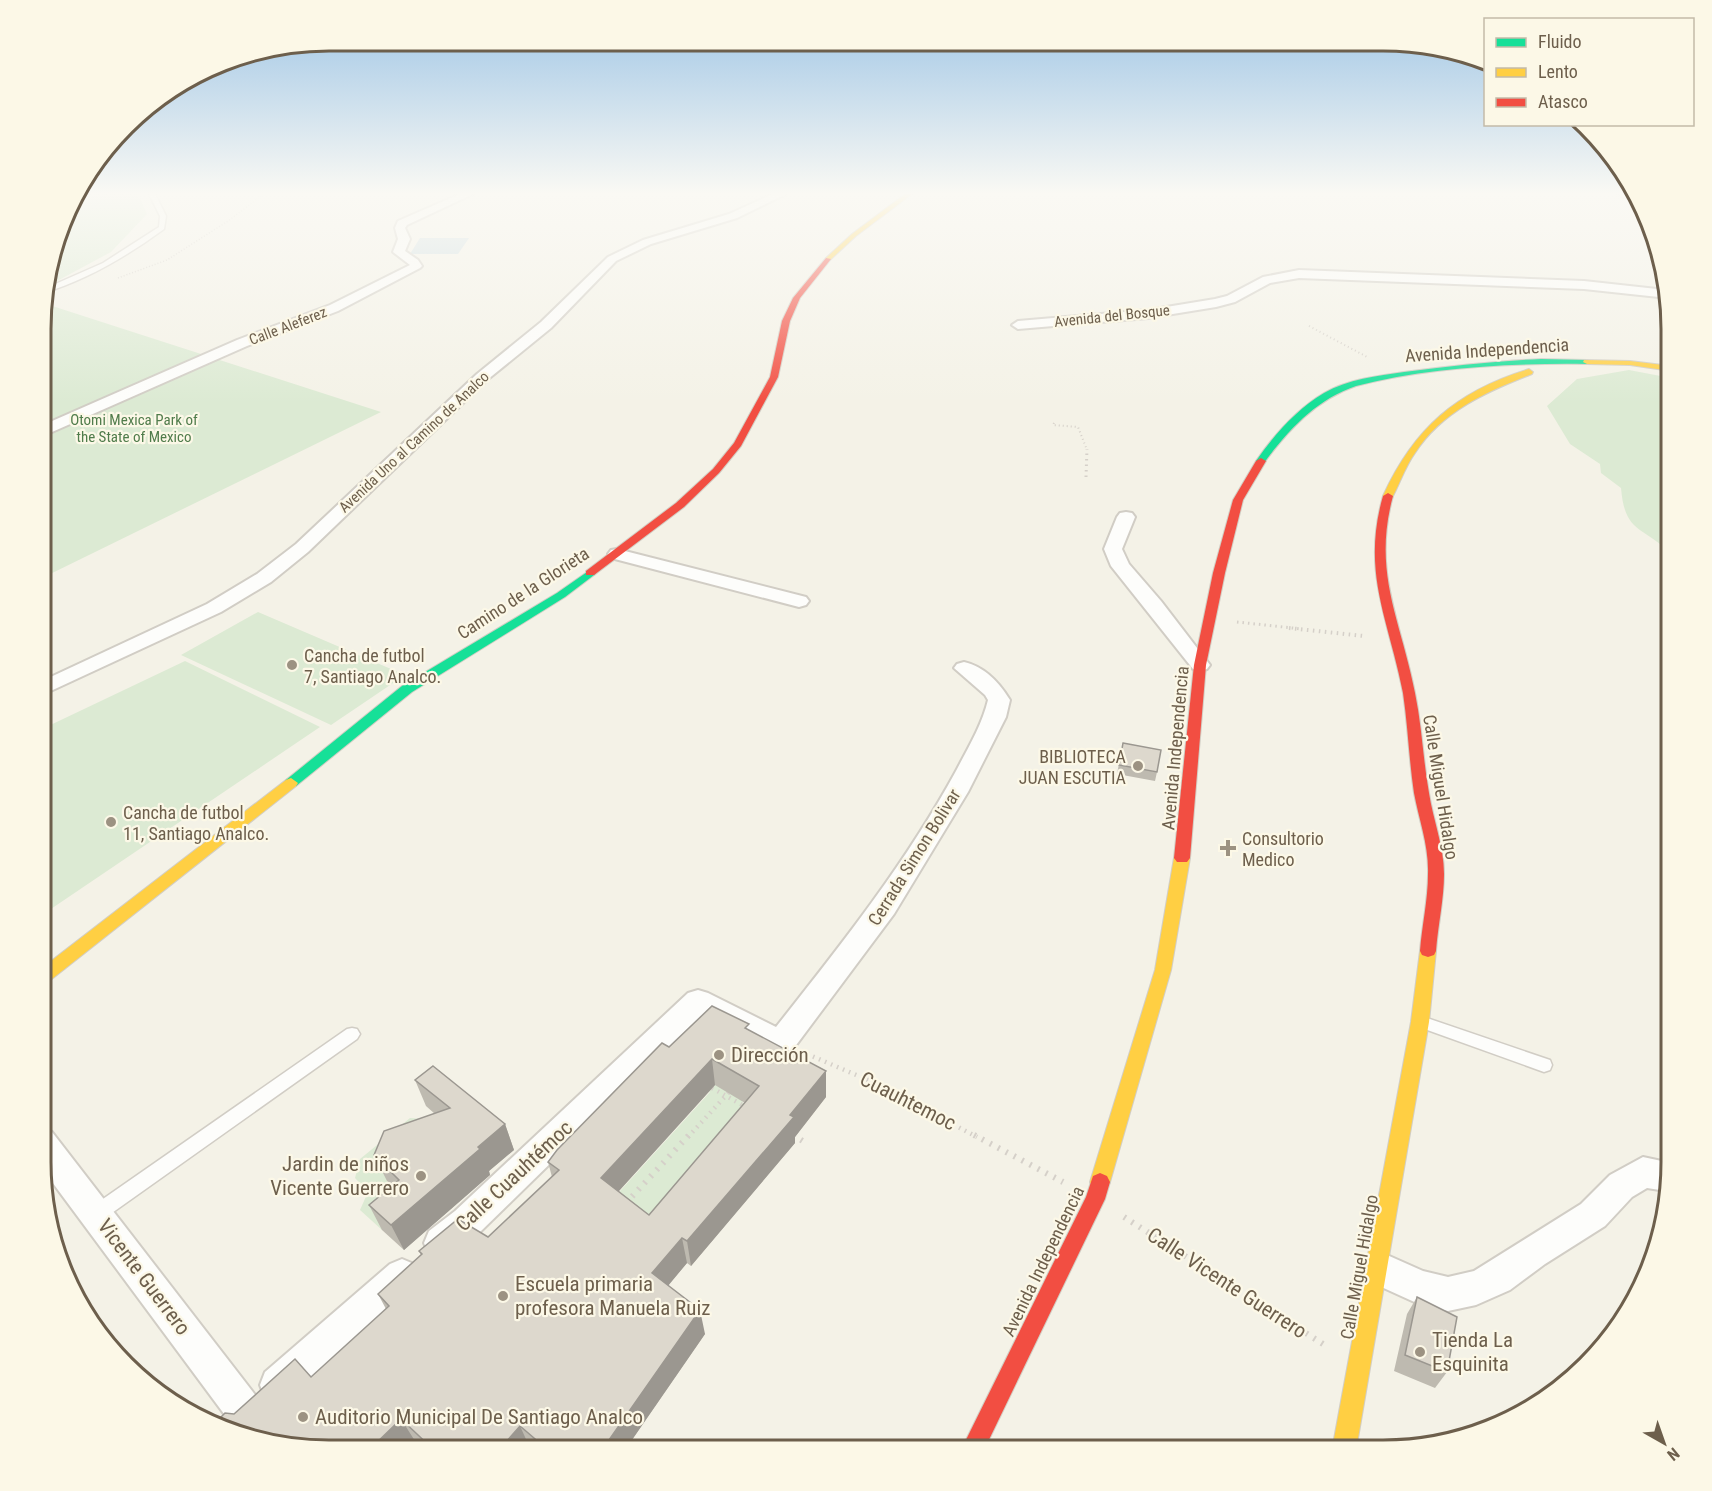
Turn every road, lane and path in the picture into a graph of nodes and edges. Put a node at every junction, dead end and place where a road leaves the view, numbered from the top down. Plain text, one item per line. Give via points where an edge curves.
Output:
1 (106, 264) edge
2 (157, 264) edge
3 (415, 264) edge
4 (607, 264) edge
5 (825, 264) edge
6 (116, 279) dead end
7 (54, 288) edge
8 (1659, 293) edge
9 (1018, 325) dead end
10 (1309, 326) dead end
11 (1593, 360) junction
12 (1661, 368) edge
13 (1395, 375) junction
14 (1054, 423) dead end
15 (51, 428) edge
16 (1086, 477) dead end
17 (1126, 517) dead end
18 (617, 554) junction
19 (799, 601) dead end
20 (1211, 619) junction
21 (1394, 640) junction
22 (1200, 665) junction
23 (964, 668) dead end
24 (51, 685) edge
25 (51, 969) edge
26 (1420, 1022) junction
27 (352, 1034) dead end
28 (781, 1043) junction
29 (1544, 1065) dead end
30 (712, 1088) dead end
31 (734, 1088) edge
32 (727, 1096) junction
33 (756, 1113) edge
34 (786, 1131) edge
35 (806, 1143) dead end
36 (51, 1155) edge
37 (1660, 1175) edge
38 (1095, 1199) junction
39 (625, 1204) edge
40 (96, 1215) junction
41 (1378, 1268) junction
42 (1359, 1367) junction
43 (237, 1422) edge
44 (977, 1440) edge
45 (1346, 1440) edge

1 - 7 lane
2 - 6 path
3 - 15 street, Calle Aleferez via 334,308 242,343
4 - 24 street, Avenida Uno al Camino de Analco via 546,325 482,377 302,548 264,578 214,608
5 - 18 street, Camino de la Glorieta via 797,298 786,321 774,377 738,444 680,505
8 - 9 street, Avenida del Bosque via 1584,285 1299,274 1267,280 1216,303 1128,316
10 - 13 path
11 - 12 street, Avenida Independencia
11 - 13 street, Avenida Independencia via 1445,368
11 - 21 street, Calle Miguel Hidalgo via 1527,373 1493,385 1451,410 1419,437 1396,474 1382,511 1377,551
13 - 20 street, Avenida Independencia via 1336,390 1302,414 1263,458 1238,500
14 - 16 path via 1078,427 1087,447
17 - 22 street via 1113,549 1120,566
18 - 19 street
18 - 25 street, Camino de la Glorieta via 561,595 407,689 218,842
20 - 21 path
20 - 22 street, Avenida Independencia
21 - 26 street, Calle Miguel Hidalgo via 1407,688 1436,873
22 - 38 street, Avenida Independencia via 1185,839 1163,970
23 - 28 street, Cerrada Simon Bolivar via 992,687 999,700 995,717 956,792 885,907
26 - 29 lane
26 - 41 street, Calle Miguel Hidalgo
27 - 40 lane
28 - 38 path, Cuauhtemoc via 875,1083
28 - 43 street, Calle Cuauhtémoc via 698,1001 466,1222
30 - 32 path
31 - 32 path
32 - 33 path
32 - 39 path
34 - 35 path
36 - 40 street, Vicente Guerrero
37 - 41 street via 1643,1172 1621,1186 1593,1215 1498,1278 1476,1288 1448,1294 1421,1288
38 - 42 path, Calle Vicente Guerrero
38 - 44 street, Avenida Independencia
40 - 43 street, Vicente Guerrero
41 - 42 street, Calle Miguel Hidalgo
42 - 45 street, Calle Miguel Hidalgo

